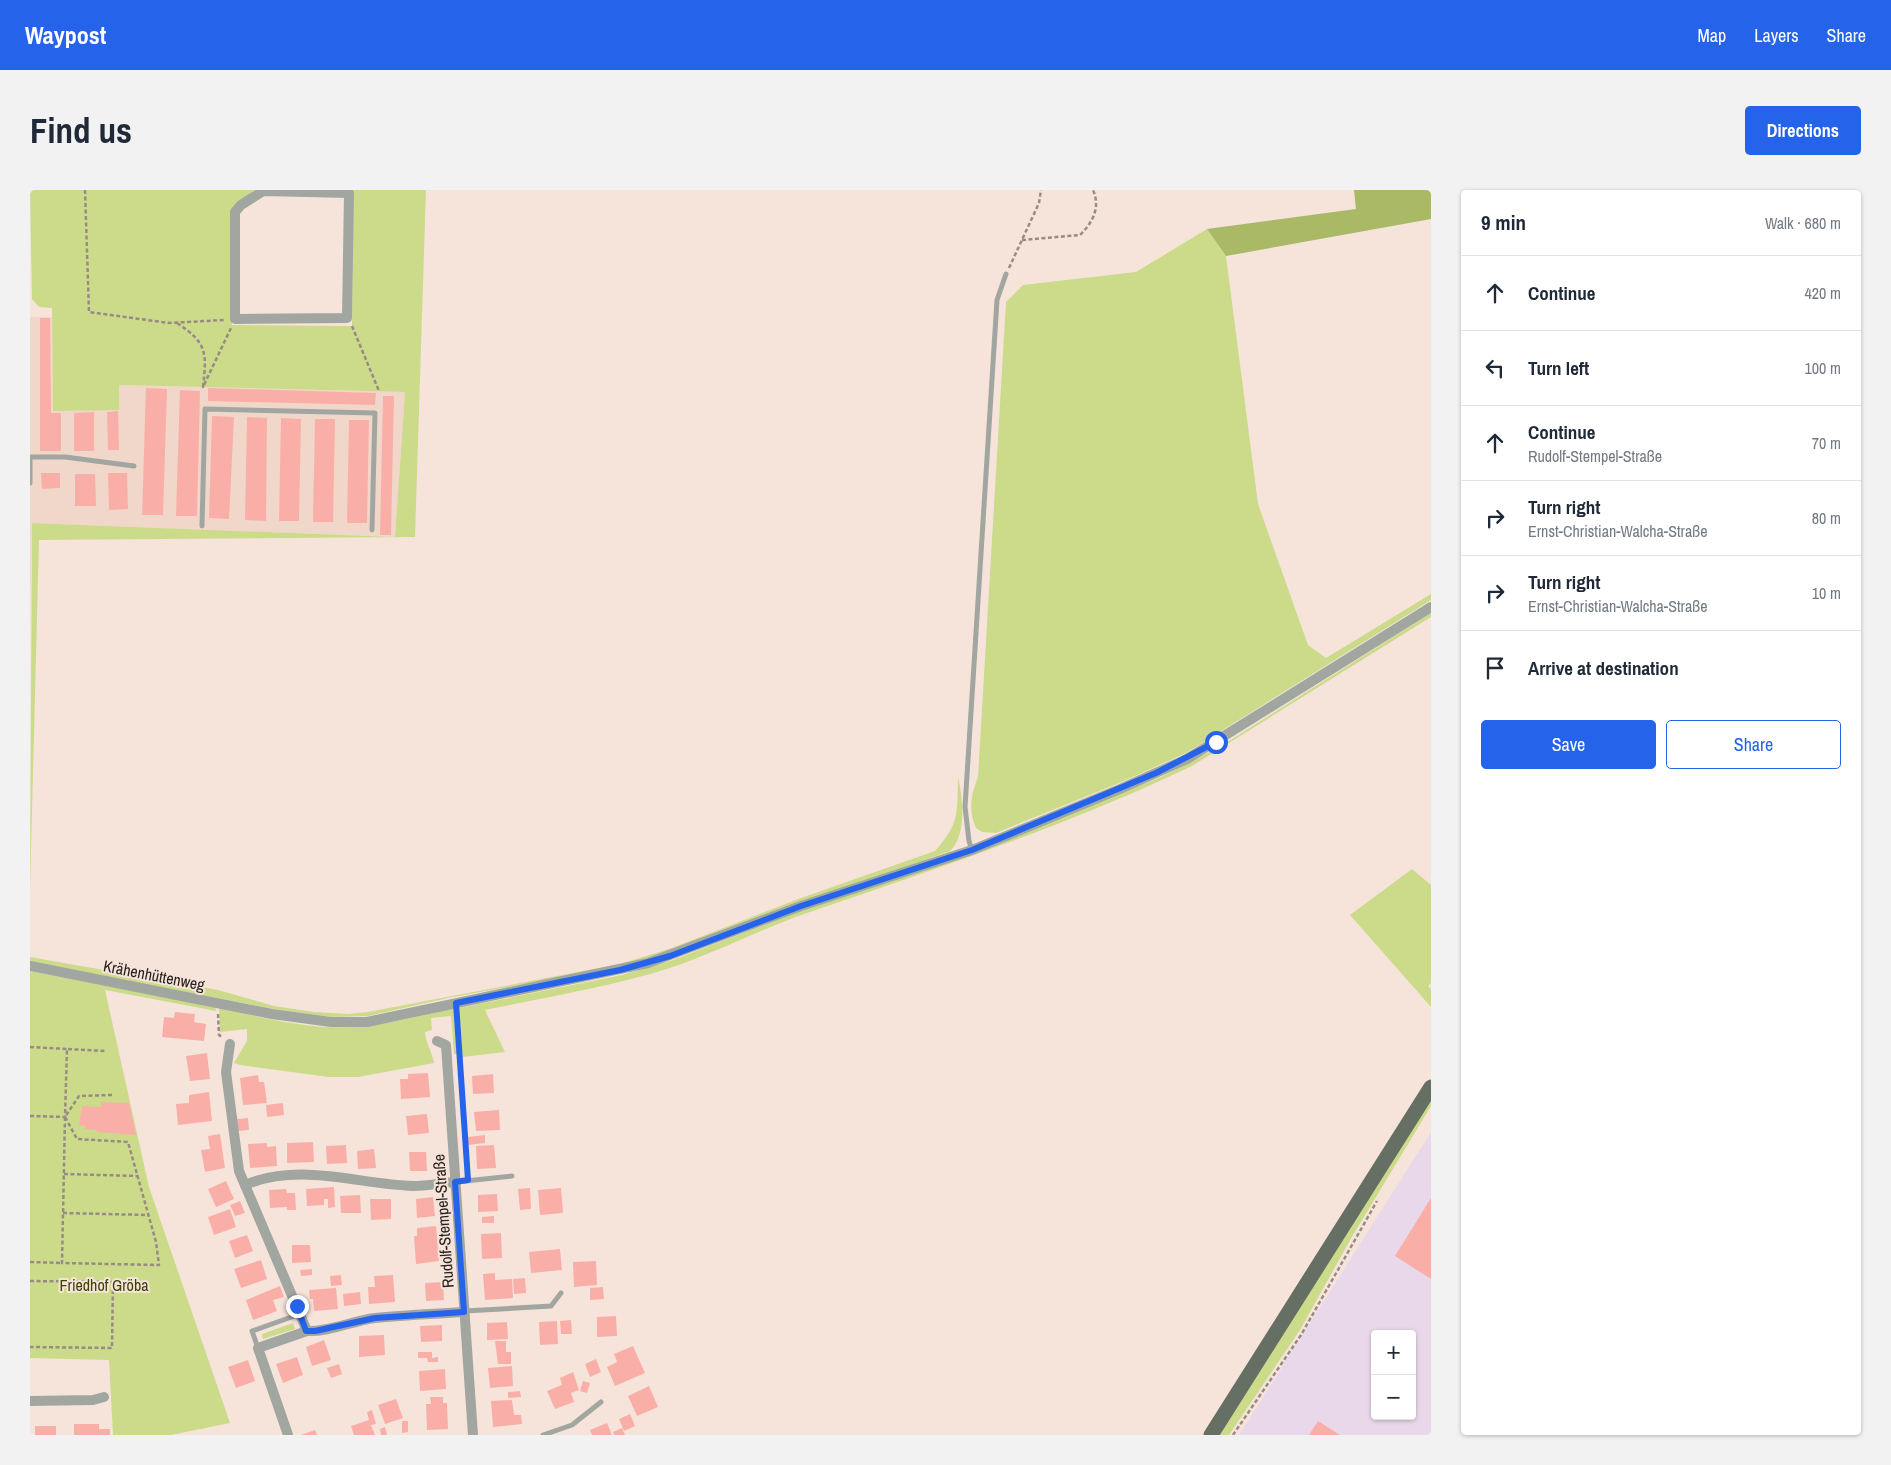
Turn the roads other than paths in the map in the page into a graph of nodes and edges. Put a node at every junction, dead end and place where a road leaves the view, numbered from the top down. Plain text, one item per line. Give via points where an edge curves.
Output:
1 (263, 190) edge
2 (1006, 274) road end
3 (134, 466) dead end
4 (30, 483) edge
5 (202, 526) dead end
6 (372, 530) dead end
7 (1431, 607) edge
8 (972, 850) junction
9 (30, 966) edge
10 (437, 1041) dead end
11 (230, 1044) road end
12 (1431, 1087) edge
13 (512, 1176) dead end
14 (455, 1182) junction
15 (245, 1185) junction
16 (561, 1294) dead end
17 (464, 1312) junction
18 (300, 1314) junction
19 (306, 1331) junction
20 (258, 1348) junction
21 (104, 1397) dead end
22 (30, 1401) edge
23 (602, 1402) dead end
24 (288, 1435) edge
25 (473, 1435) edge
26 (543, 1435) edge
27 (1211, 1435) edge

1 - 1 street via 235,212 234,319 347,318 349,193
2 - 8 lane via 998,300 965,807
3 - 4 lane via 65,457 30,457
5 - 6 lane via 204,409 213,409 375,413
7 - 8 street, Krähenhüttenweg via 1187,758
8 - 9 street, Krähenhüttenweg via 801,906 648,963 367,1022 331,1022 272,1014
10 - 14 street, Rudolf-Stempel-Straße via 446,1045
11 - 15 street via 226,1072 239,1171
12 - 27 main road
13 - 14 lane
14 - 15 street via 414,1186 279,1174
14 - 17 street, Rudolf-Stempel-Straße
15 - 18 street
16 - 17 lane via 551,1306
17 - 19 street via 375,1318
17 - 25 street, Rudolf-Stempel-Straße
18 - 19 street
18 - 20 lane via 252,1331
19 - 20 street
20 - 24 street
21 - 22 street
23 - 26 lane via 572,1425

